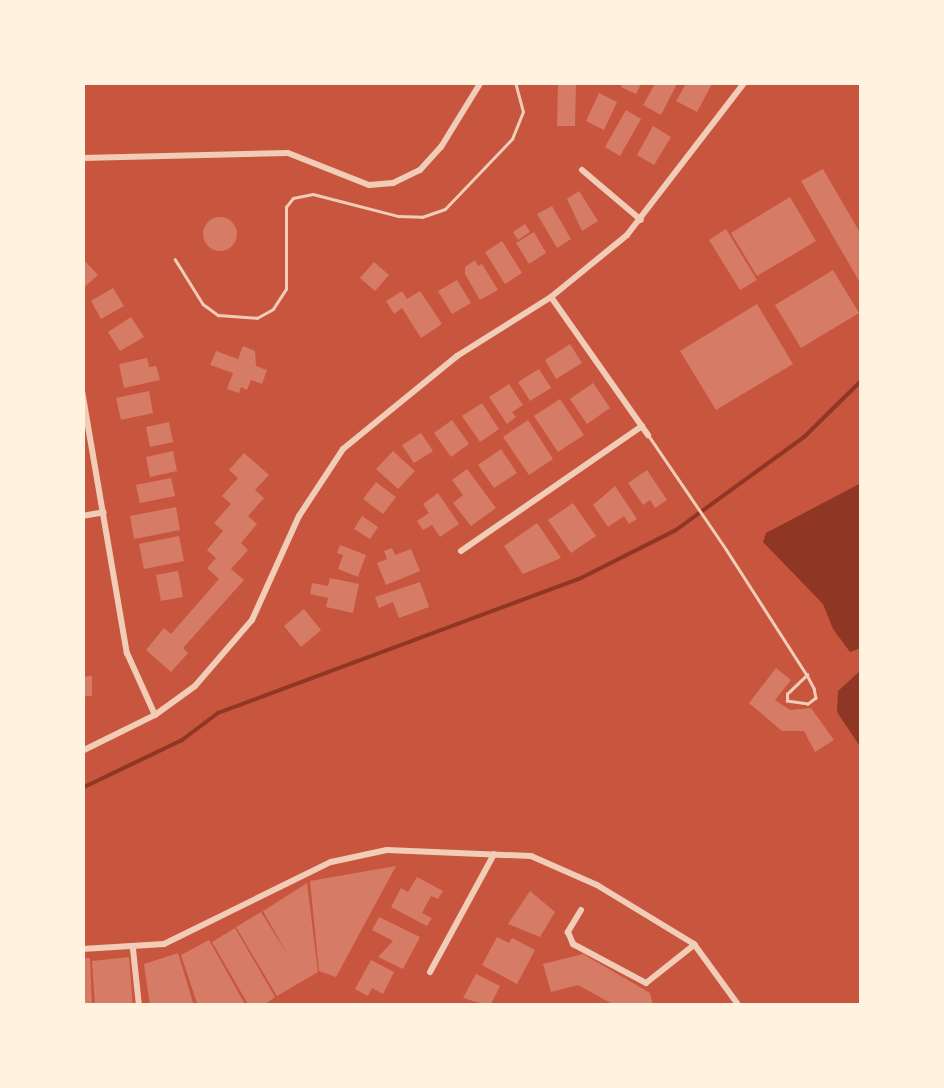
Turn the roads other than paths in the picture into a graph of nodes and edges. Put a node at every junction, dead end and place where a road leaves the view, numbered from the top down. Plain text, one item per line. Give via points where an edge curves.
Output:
1 (481, 82) edge
2 (515, 82) edge
3 (745, 82) edge
4 (82, 158) edge
5 (582, 170) dead end
6 (641, 220) junction
7 (175, 258) dead end
8 (551, 297) junction
9 (82, 391) edge
10 (642, 426) junction
11 (648, 435) joint
12 (104, 512) junction
13 (82, 516) edge
14 (461, 550) dead end
15 (807, 675) junction
16 (156, 715) junction
17 (82, 752) edge
18 (494, 854) junction
19 (582, 910) dead end
20 (694, 944) junction
21 (82, 949) edge
22 (132, 949) junction
23 (430, 972) dead end
24 (140, 1006) edge
25 (739, 1006) edge

1 - 4 street via 420,170 392,183 369,185 288,153
2 - 7 lane via 522,112 512,140 445,209 398,216 313,194 293,198 286,208 286,289 257,318 218,315 202,304
3 - 6 street
5 - 6 street
6 - 8 street
8 - 10 street
8 - 16 street via 457,356 343,450 299,516 252,620 194,686
9 - 12 street
10 - 11 street
10 - 14 street
11 - 15 lane
12 - 13 street
12 - 16 street via 127,652
15 - 15 lane via 816,698 808,704 787,701
16 - 17 street
18 - 20 street via 557,864
18 - 22 street via 387,850 331,862 202,929
18 - 23 street
19 - 20 street via 568,932 572,944 646,983
20 - 25 street
21 - 22 street
22 - 24 street

